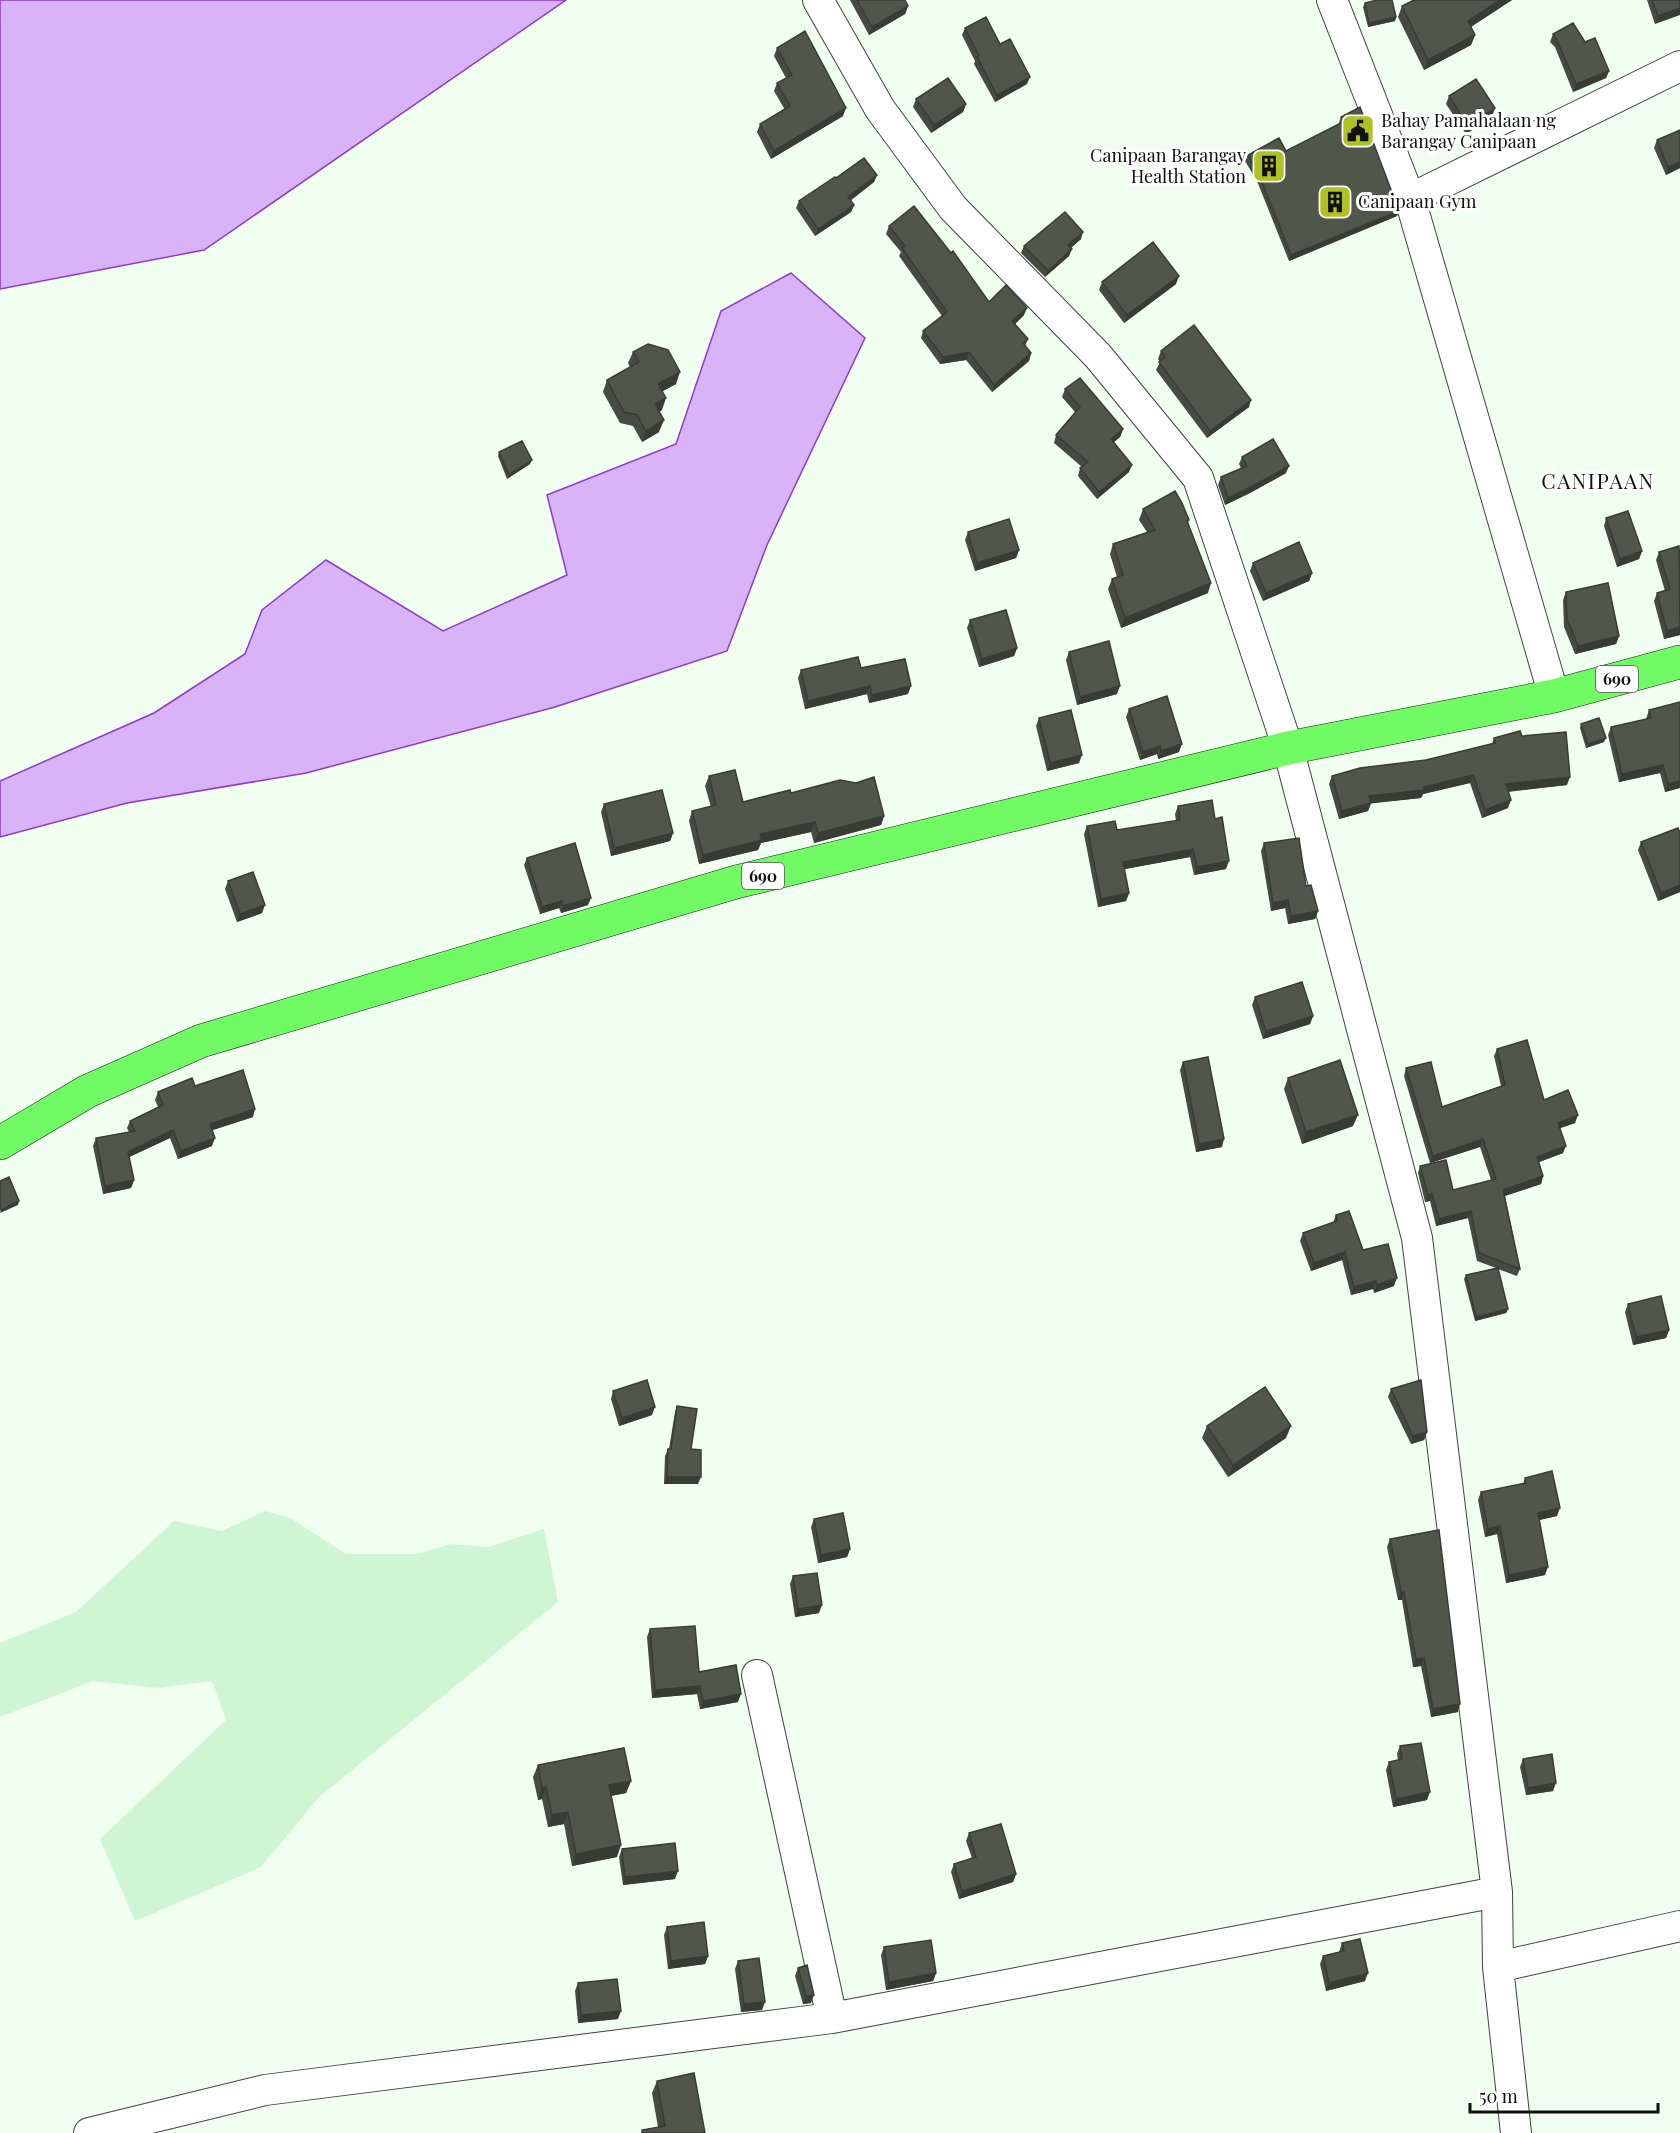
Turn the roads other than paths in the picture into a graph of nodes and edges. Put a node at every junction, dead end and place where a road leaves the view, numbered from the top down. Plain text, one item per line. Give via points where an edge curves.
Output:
1 (818, 0) edge
2 (1332, 0) edge
3 (1680, 66) edge
4 (1410, 199) junction
5 (1680, 662) edge
6 (1554, 696) junction
7 (1288, 748) junction
8 (0, 1143) edge
9 (757, 1675) dead end
10 (1497, 1892) junction
11 (1680, 1926) edge
12 (1498, 1967) junction
13 (832, 2018) junction
14 (89, 2133) edge
15 (1516, 2133) edge

1 - 7 street via 880,109 953,208 1098,356 1198,478
2 - 4 street
3 - 4 street
4 - 6 street
5 - 6 main road, 690
6 - 7 main road, 690
7 - 8 main road, 690 via 736,882 201,1041 88,1091
7 - 10 street via 1417,1238
9 - 13 street
10 - 12 street
10 - 13 street
11 - 12 street
12 - 15 street
13 - 14 street via 265,2090

